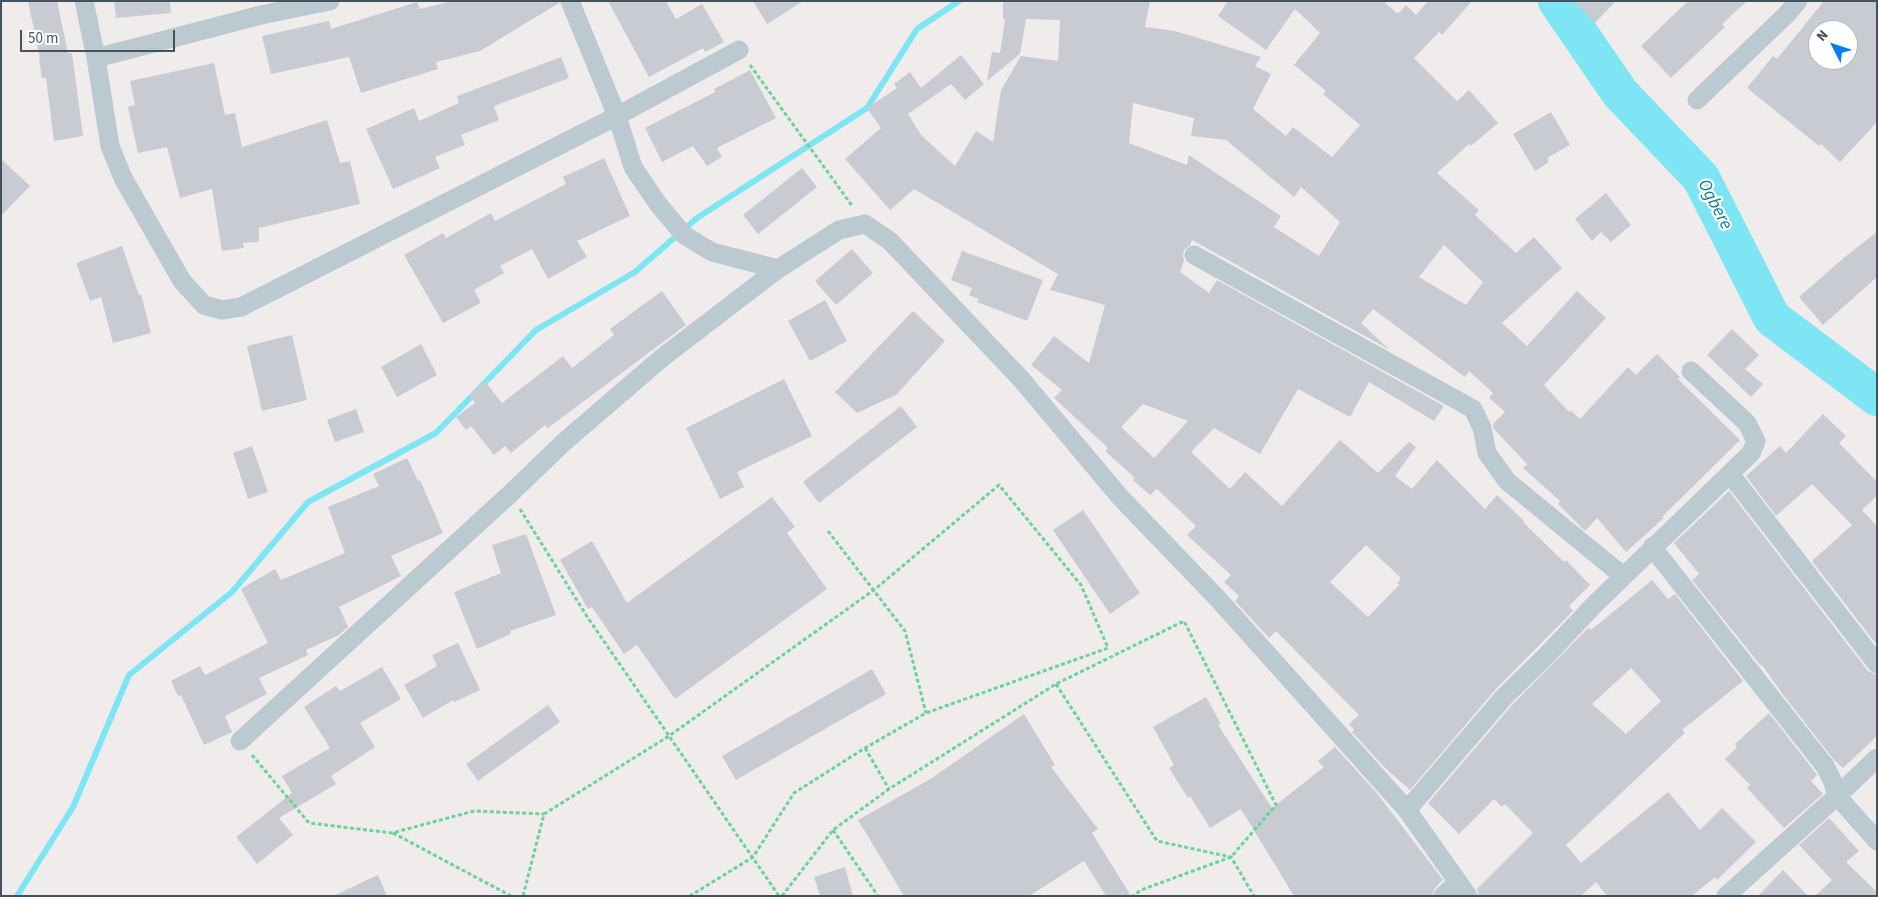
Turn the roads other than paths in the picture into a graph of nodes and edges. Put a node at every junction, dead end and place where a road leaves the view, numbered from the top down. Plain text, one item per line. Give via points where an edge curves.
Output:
1 (84, 1) edge
2 (330, 1) edge
3 (570, 1) edge
4 (1798, 1) edge
5 (739, 50) road end
6 (96, 58) junction
7 (1697, 100) dead end
8 (617, 116) junction
9 (1194, 256) dead end
10 (778, 269) junction
11 (1691, 371) dead end
12 (1730, 474) junction
13 (1652, 547) junction
14 (1623, 576) junction
15 (1877, 664) edge
16 (240, 741) road end
17 (1877, 758) edge
18 (1837, 796) junction
19 (1407, 810) junction
20 (1877, 841) edge
21 (1463, 889) edge
22 (1443, 896) edge
23 (1726, 896) edge

1 - 6 street
2 - 6 street via 261,15
3 - 8 street
4 - 7 street
5 - 8 street
6 - 8 street via 110,146 123,178 182,281 204,305 222,310 241,307
8 - 10 street via 633,167 680,231 712,252
9 - 14 street via 1473,409 1482,428 1487,453 1507,481
10 - 16 street via 663,357 564,442
10 - 19 street via 839,230 865,224 890,241 1021,379 1120,497 1219,600
11 - 12 street via 1747,423 1756,441 1751,453
12 - 13 street
12 - 15 street
13 - 14 street
13 - 18 street via 1825,766
14 - 19 street via 1504,697
17 - 18 street
18 - 20 street
18 - 23 street
19 - 21 street
21 - 22 street

